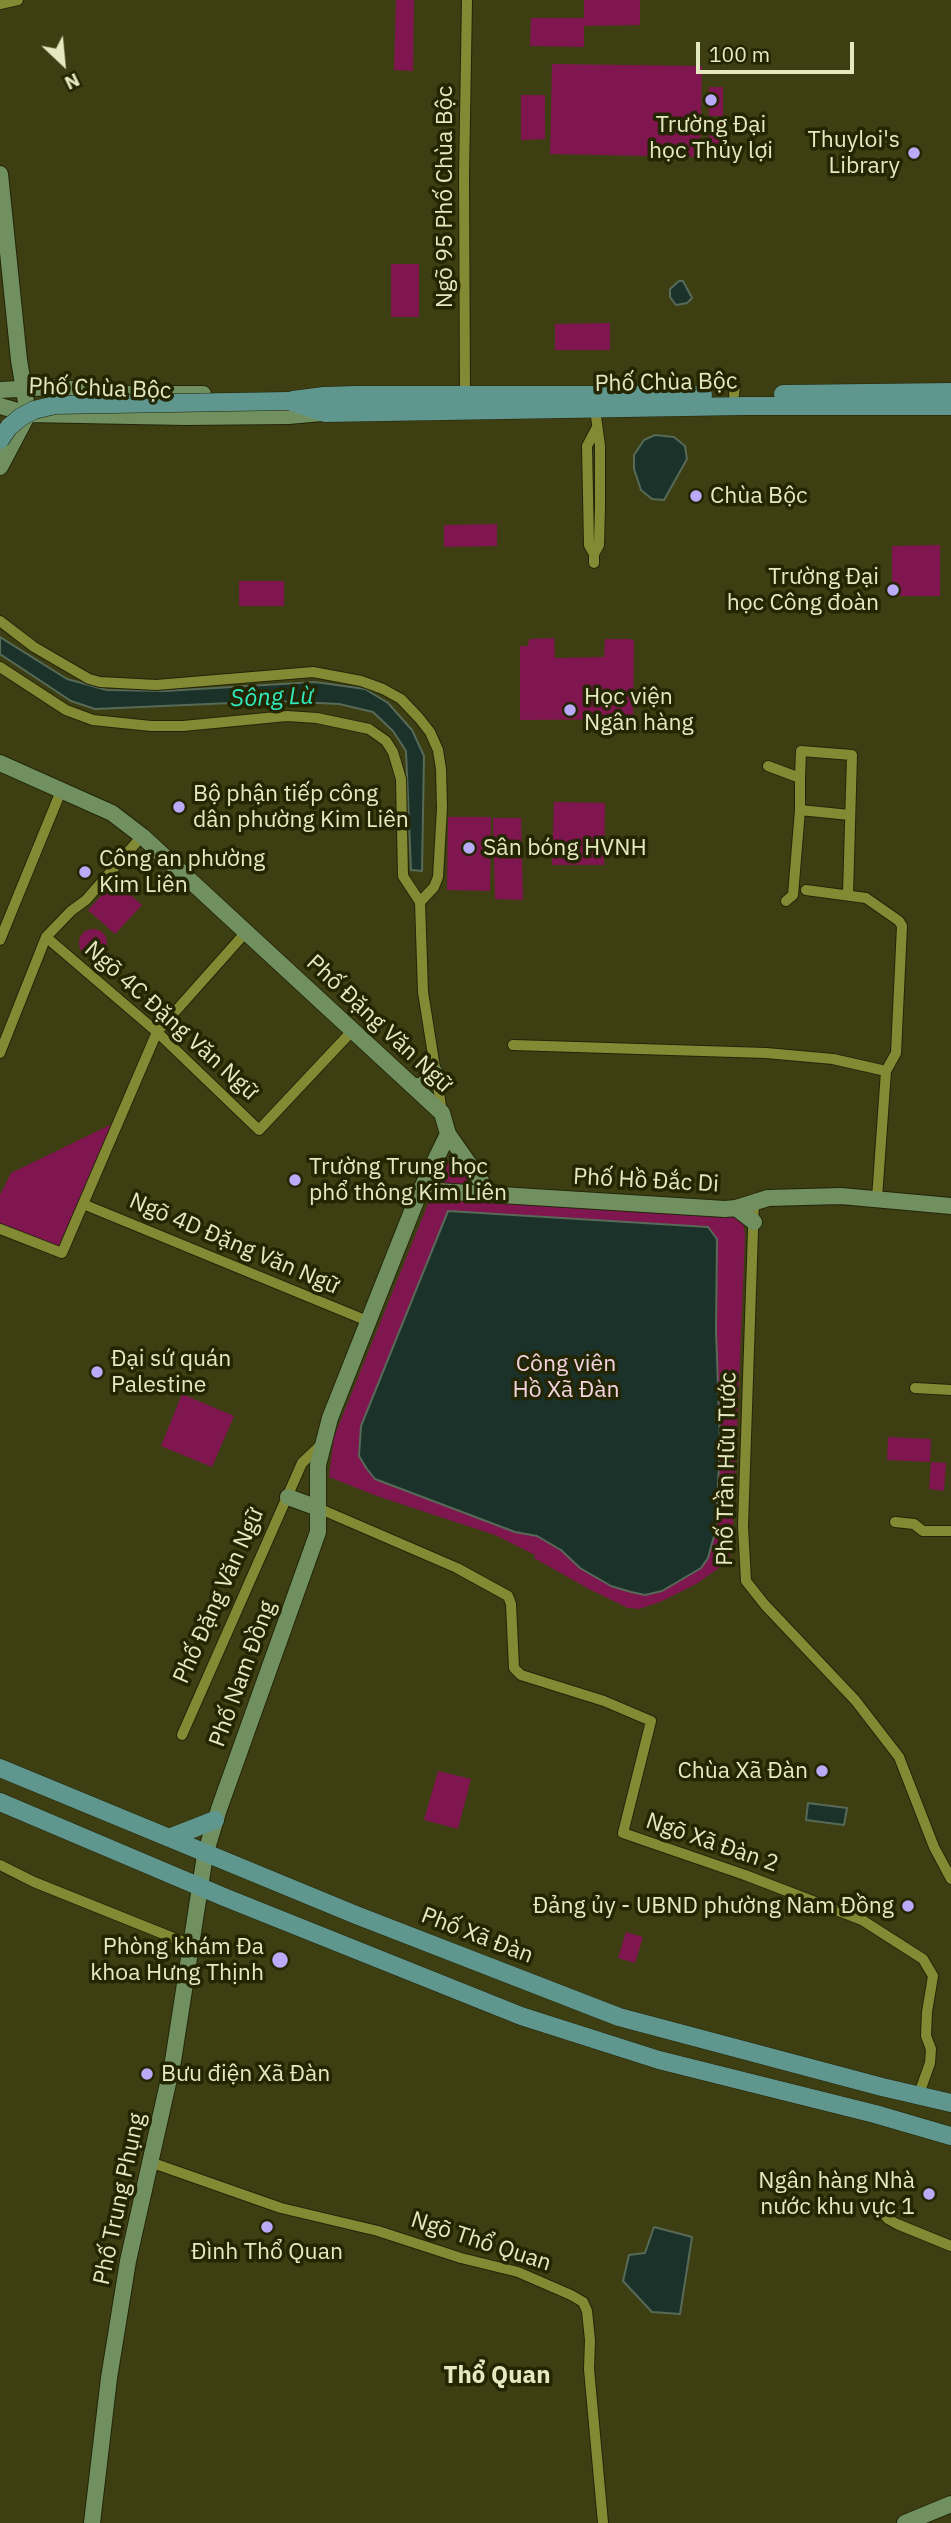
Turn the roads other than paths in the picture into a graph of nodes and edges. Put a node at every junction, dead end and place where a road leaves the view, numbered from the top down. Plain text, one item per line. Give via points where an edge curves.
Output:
1 (18, 0) edge
2 (467, 0) edge
3 (0, 4) edge
4 (0, 174) edge
5 (11, 389) edge
6 (84, 391) junction
7 (951, 392) edge
8 (465, 395) junction
9 (595, 403) junction
10 (324, 404) junction
11 (951, 406) edge
12 (0, 407) edge
13 (28, 414) junction
14 (85, 416) junction
15 (596, 429) junction
16 (0, 440) edge
17 (0, 467) edge
18 (588, 507) junction
19 (600, 507) junction
20 (0, 621) edge
21 (0, 667) edge
22 (0, 763) edge
23 (768, 766) dead end
24 (800, 778) junction
25 (61, 791) junction
26 (800, 810) junction
27 (849, 815) junction
28 (142, 836) junction
29 (783, 875) dead end
30 (794, 881) junction
31 (806, 890) dead end
32 (848, 894) junction
33 (786, 901) dead end
34 (420, 902) junction
35 (246, 932) junction
36 (46, 937) junction
37 (0, 940) edge
38 (353, 1030) junction
39 (157, 1032) junction
40 (513, 1045) dead end
41 (0, 1053) edge
42 (886, 1071) junction
43 (435, 1073) junction
44 (416, 1086) junction
45 (442, 1113) junction
46 (448, 1134) junction
47 (421, 1190) junction
48 (490, 1194) junction
49 (877, 1198) junction
50 (754, 1201) junction
51 (83, 1204) junction
52 (951, 1206) edge
53 (736, 1208) junction
54 (754, 1222) junction
55 (0, 1229) edge
56 (370, 1322) junction
57 (915, 1388) dead end
58 (951, 1390) edge
59 (323, 1443) junction
60 (288, 1497) junction
61 (318, 1508) junction
62 (895, 1521) dead end
63 (951, 1531) edge
64 (182, 1735) dead end
65 (0, 1768) edge
66 (0, 1802) edge
67 (215, 1820) junction
68 (169, 1838) junction
69 (205, 1854) junction
70 (0, 1865) edge
71 (951, 1879) edge
72 (199, 1886) junction
73 (191, 1945) junction
74 (882, 2087) junction
75 (919, 2094) junction
76 (951, 2103) edge
77 (875, 2114) junction
78 (951, 2136) edge
79 (150, 2162) junction
80 (882, 2212) dead end
81 (951, 2246) edge
82 (951, 2504) edge
83 (92, 2523) edge
84 (603, 2523) edge
85 (905, 2523) edge

1 - 3 street
2 - 8 street, Ngõ 95 Phố Chùa Bộc
4 - 5 street via 19,360
5 - 6 street, Phố Chùa Bộc
5 - 12 street, Phố Chùa Bộc
5 - 13 street
6 - 10 street, Phố Chùa Bộc
6 - 14 street
7 - 9 main road, Phố Chùa Bộc via 734,390
8 - 9 main road, Phố Chùa Bộc
8 - 10 main road, Phố Chùa Bộc
9 - 10 main road, Phố Chùa Bộc
9 - 11 main road, Phố Chùa Bộc
9 - 15 street
10 - 14 street, Phố Chùa Bộc via 276,416
10 - 16 main road, bridge via 55,405 27,414
12 - 13 street, Phố Chùa Bộc
13 - 14 street, Phố Chùa Bộc
13 - 17 street
15 - 18 street via 587,446
15 - 19 street
18 - 19 street
18 - 19 street via 594,558
20 - 34 street via 34,647 100,682 156,685 313,673 361,681 401,699 430,732 441,769 438,877
21 - 34 street via 66,710 93,720 183,726 286,716 369,729 386,741 398,765 403,876
22 - 25 street, Phố Đặng Văn Ngữ
23 - 24 street
24 - 26 street
24 - 27 street via 802,751 852,755
25 - 28 street, Phố Đặng Văn Ngữ via 112,813
25 - 37 street
26 - 27 street
26 - 30 street
27 - 32 street
28 - 35 street, Phố Đặng Văn Ngữ
28 - 36 street via 86,900
29 - 30 street
30 - 33 street via 793,895
31 - 32 street
32 - 42 street via 866,898 902,926 896,1053
34 - 43 street via 422,992
35 - 38 street, Phố Đặng Văn Ngữ
35 - 39 street
36 - 39 street, Ngõ 4C Đặng Văn Ngữ
36 - 41 street
38 - 39 street, Ngõ 4C Đặng Văn Ngữ via 259,1130
38 - 44 street, Phố Đặng Văn Ngữ
39 - 51 street
40 - 42 street via 766,1053 833,1059
42 - 49 street
43 - 44 street
43 - 45 street
44 - 45 street, Phố Đặng Văn Ngữ
45 - 46 street, Phố Đặng Văn Ngữ
46 - 47 street, Phố Đặng Văn Ngữ
46 - 48 street
47 - 48 street, Phố Hồ Đắc Di
47 - 56 street, Phố Đặng Văn Ngữ
48 - 53 street, Phố Hồ Đắc Di
49 - 50 street, Phố Hồ Đắc Di
49 - 52 street, Phố Hồ Đắc Di
50 - 53 street, Phố Hồ Đắc Di
50 - 54 street, Phố Trần Hữu Tước
51 - 55 street via 62,1253
51 - 56 street, Ngõ 4D Đặng Văn Ngữ
53 - 54 street
54 - 71 street, Phố Trần Hữu Tước via 743,1526 746,1581 855,1700 899,1757
56 - 59 street, Phố Đặng Văn Ngữ
57 - 58 street
59 - 60 street, Phố Đặng Văn Ngữ via 302,1463
59 - 61 street, Phố Đặng Văn Ngữ
60 - 61 street
60 - 64 street, Phố Đặng Văn Ngữ
61 - 67 street, Phố Nam Đồng via 318,1532
61 - 75 street, Ngõ Xã Đàn 2 via 457,1568 508,1596 514,1668 521,1675 651,1721 622,1833 862,1920 923,1959 933,1976 926,2036 931,2049
62 - 63 street via 914,1524 923,1531
65 - 68 main road, Phố Xã Đàn
66 - 72 main road
67 - 68 main road
67 - 69 street, Phố Nam Đồng
68 - 69 main road, Phố Xã Đàn
69 - 72 street, Phố Nam Đồng
69 - 74 main road, Phố Xã Đàn via 620,2017
70 - 73 street
72 - 73 street, Phố Trung Phụng
72 - 77 main road via 576,2035
73 - 79 street, Phố Trung Phụng via 173,2061
74 - 75 main road, Phố Xã Đàn
74 - 77 main road
75 - 76 main road, Phố Xã Đàn
77 - 78 main road
79 - 83 street, Phố Trung Phụng via 113,2352
79 - 84 street, Ngõ Thổ Quan via 281,2208 518,2272 583,2302 590,2340
80 - 81 street via 897,2224
82 - 85 street

